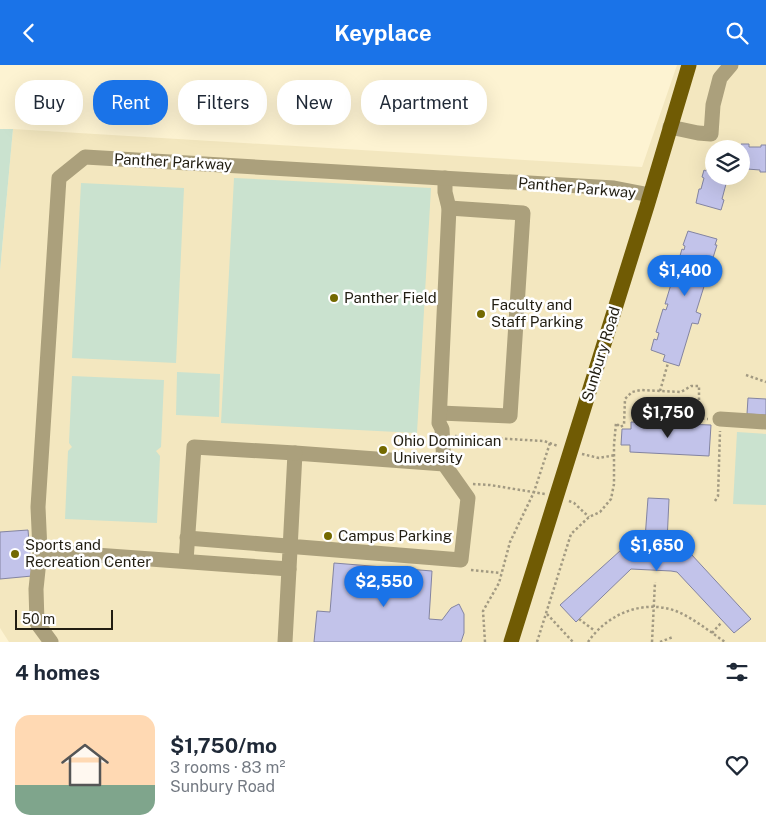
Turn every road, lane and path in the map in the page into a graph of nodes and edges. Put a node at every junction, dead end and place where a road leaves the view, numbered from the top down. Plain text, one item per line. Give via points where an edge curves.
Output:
1 (689, 65) edge
2 (731, 65) edge
3 (670, 127) junction
4 (450, 179) junction
5 (650, 195) junction
6 (449, 207) junction
7 (668, 363) dead end
8 (746, 375) dead end
9 (766, 382) edge
10 (660, 391) junction
11 (624, 415) junction
12 (440, 418) junction
13 (699, 418) dead end
14 (720, 419) joint
15 (766, 422) edge
16 (616, 423) junction
17 (449, 435) dead end
18 (550, 443) junction
19 (570, 451) junction
20 (296, 453) junction
21 (615, 455) junction
22 (438, 463) junction
23 (467, 483) dead end
24 (534, 492) junction
25 (715, 501) dead end
26 (187, 539) junction
27 (290, 545) junction
28 (40, 551) junction
29 (186, 561) junction
30 (289, 569) junction
31 (655, 582) dead end
32 (654, 607) junction
33 (546, 613) junction
34 (579, 619) dead end
35 (721, 623) dead end
36 (595, 631) junction
37 (712, 633) junction
38 (673, 637) dead end
39 (51, 642) edge
40 (285, 642) edge
41 (485, 642) edge
42 (511, 642) edge
43 (537, 642) edge
44 (574, 642) edge
45 (588, 642) edge
46 (652, 642) edge
47 (660, 642) edge
48 (725, 642) edge

1 - 3 main road, Sunbury Road
2 - 3 lane via 720,78 711,134
3 - 5 main road, Sunbury Road
4 - 5 lane, Panther Parkway via 614,188
4 - 6 lane via 455,195
4 - 28 lane, Panther Parkway via 85,157 59,178 38,507
5 - 19 main road, Sunbury Road
6 - 12 lane
6 - 12 lane via 523,213 510,416
7 - 10 path
8 - 9 path
10 - 11 path via 632,393 625,399
10 - 13 path via 681,392 691,386 700,386
11 - 16 path
11 - 16 path via 624,425 620,427
12 - 22 lane via 436,428
14 - 15 lane
14 - 25 path via 718,496
16 - 21 path
17 - 18 path
18 - 19 path
18 - 24 path
19 - 21 path via 598,458
19 - 42 main road, Sunbury Road
20 - 22 lane
20 - 26 lane via 194,447
20 - 27 lane
21 - 33 path via 611,499 571,534
22 - 27 lane via 468,498 462,560
23 - 24 path
24 - 41 path via 510,541 495,591 483,611
26 - 27 lane
26 - 29 lane
27 - 30 lane
28 - 29 lane
28 - 39 lane, Panther Parkway via 37,623
29 - 30 lane
30 - 40 lane
31 - 32 path
32 - 36 path via 627,610 611,617
32 - 37 path via 688,617
32 - 46 path
33 - 43 path
33 - 44 path
34 - 36 path
35 - 37 path
36 - 45 path
37 - 48 path
38 - 47 path

